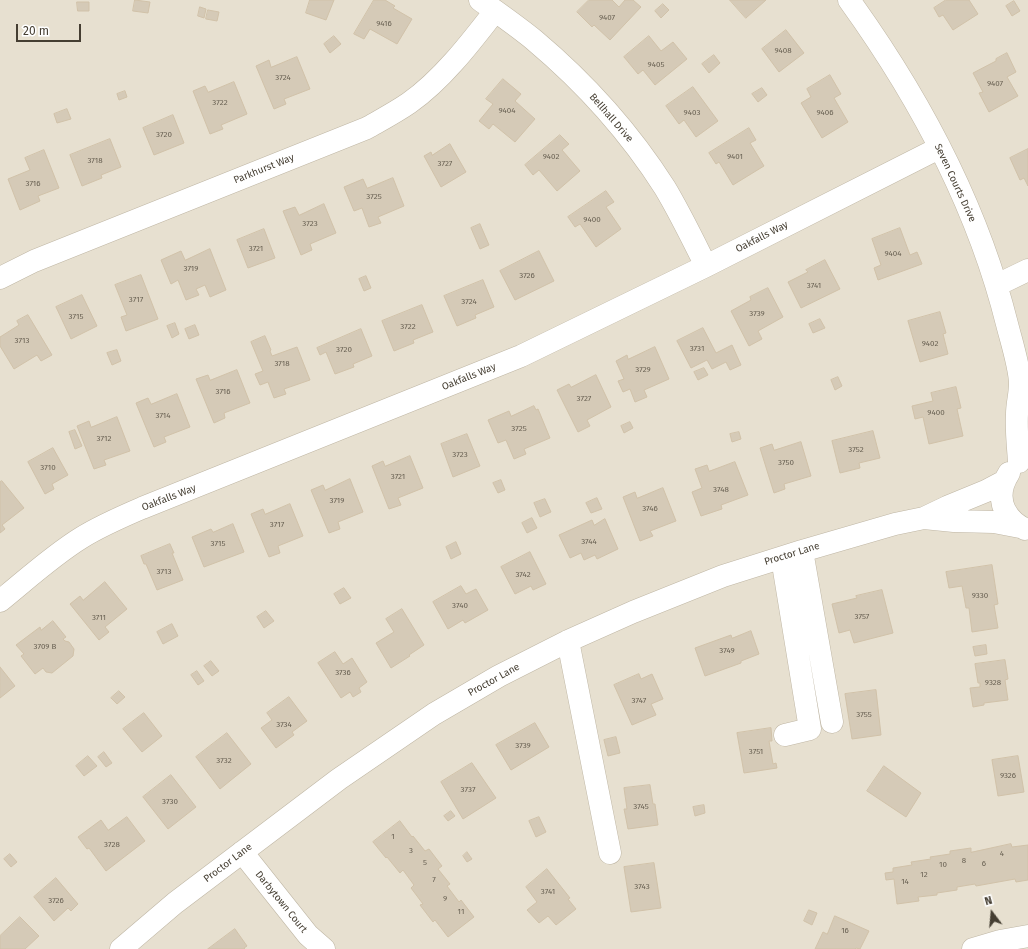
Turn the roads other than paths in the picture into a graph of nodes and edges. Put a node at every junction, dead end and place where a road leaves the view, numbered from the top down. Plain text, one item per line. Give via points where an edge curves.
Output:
1 (849, 0) edge
2 (488, 5) edge
3 (939, 148) junction
4 (706, 266) junction
5 (1028, 270) edge
6 (0, 278) edge
7 (997, 285) junction
8 (1024, 390) edge
9 (1024, 460) edge
10 (1004, 482) junction
11 (924, 518) junction
12 (1024, 528) edge
13 (792, 554) junction
14 (0, 601) edge
15 (568, 641) junction
16 (832, 722) dead end
17 (786, 735) dead end
18 (242, 852) junction
19 (610, 854) dead end
20 (1028, 936) edge
21 (121, 949) edge
22 (324, 949) edge
23 (973, 949) edge

1 - 3 street, Seven Courts Drive via 902,80
2 - 4 street, Bellhall Drive via 560,63 621,129 665,188
2 - 6 street, Parkhurst Way via 451,64 410,102 367,128
3 - 4 street, Oakfalls Way
3 - 7 street, Seven Courts Drive via 973,221
4 - 14 street, Oakfalls Way via 521,356 97,528 61,552
5 - 7 street
7 - 8 street, Seven Courts Drive
8 - 9 street, Seven Courts Drive via 1016,414
9 - 10 street via 1012,468
10 - 11 street, Proctor Lane
10 - 12 street via 1001,495 1008,516
11 - 12 street, Proctor Lane via 994,522
11 - 13 street, Proctor Lane
13 - 15 street, Proctor Lane via 723,576
13 - 16 street
13 - 17 street via 810,729
15 - 18 street, Proctor Lane via 499,676 434,714 339,779
15 - 19 street
18 - 21 street, Proctor Lane via 175,903
18 - 22 street, Darbytown Court via 308,935
20 - 23 street

